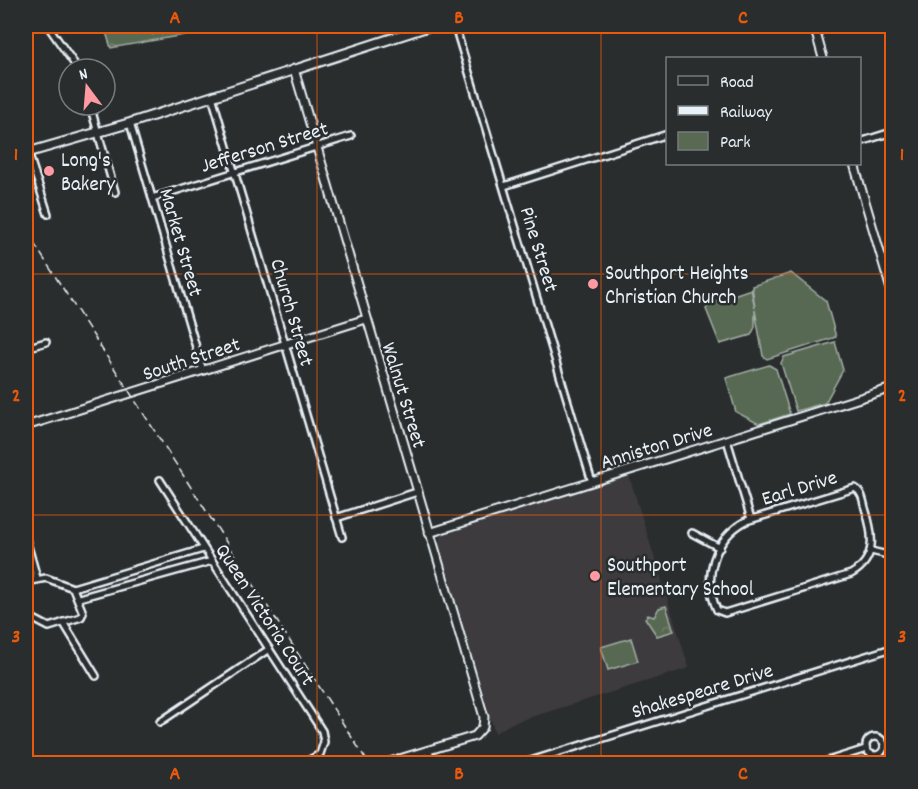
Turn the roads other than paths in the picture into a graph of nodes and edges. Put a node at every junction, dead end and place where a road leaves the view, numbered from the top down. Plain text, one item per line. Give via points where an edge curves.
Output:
1 (48, 26) edge
2 (430, 26) edge
3 (456, 26) edge
4 (828, 26) edge
5 (814, 27) edge
6 (71, 57) edge
7 (824, 57) edge
8 (294, 69) junction
9 (212, 96) junction
10 (94, 117) edge
11 (130, 123) junction
12 (98, 132) junction
13 (892, 132) edge
14 (666, 135) edge
15 (351, 136) dead end
16 (861, 142) edge
17 (317, 145) junction
18 (27, 150) edge
19 (854, 165) edge
20 (234, 172) junction
21 (504, 186) junction
22 (115, 192) dead end
23 (152, 198) junction
24 (48, 214) dead end
25 (889, 268) edge
26 (892, 292) edge
27 (366, 319) junction
28 (46, 342) dead end
29 (285, 345) junction
30 (26, 348) edge
31 (203, 371) junction
32 (892, 388) edge
33 (26, 426) edge
34 (727, 440) junction
35 (160, 480) dead end
36 (592, 482) junction
37 (417, 492) junction
38 (336, 518) junction
39 (752, 519) junction
40 (429, 533) junction
41 (692, 533) dead end
42 (342, 537) dead end
43 (26, 539) edge
44 (720, 548) junction
45 (203, 549) junction
46 (871, 551) junction
47 (892, 556) edge
48 (212, 561) junction
49 (37, 578) junction
50 (26, 582) edge
51 (73, 588) junction
52 (79, 598) junction
53 (26, 615) edge
54 (63, 622) junction
55 (892, 648) edge
56 (269, 649) junction
57 (96, 676) dead end
58 (160, 722) dead end
59 (866, 749) dead end
60 (428, 750) junction
61 (305, 763) edge
62 (383, 764) edge
63 (433, 764) edge
64 (521, 764) edge
65 (818, 764) edge

1 - 6 street
2 - 8 main road
3 - 21 street, Pine Street
4 - 5 street
5 - 7 street
8 - 9 main road
8 - 17 street, Walnut Street
9 - 11 main road
9 - 20 street, Church Street
10 - 12 street
11 - 12 main road
11 - 23 street, Market Street
12 - 18 main road
12 - 22 street
13 - 16 street
14 - 21 street
15 - 17 street, Jefferson Street
17 - 20 street, Jefferson Street
17 - 27 street, Walnut Street
18 - 24 street
19 - 25 street
20 - 23 street, Jefferson Street
20 - 29 street, Church Street
21 - 36 street, Pine Street
23 - 31 street, Market Street
25 - 26 street
27 - 29 street, South Street
27 - 37 street, Walnut Street
28 - 30 street
29 - 31 street, South Street
29 - 38 street, Church Street
31 - 33 street, South Street
32 - 34 street, Anniston Drive
34 - 36 street, Anniston Drive
34 - 39 street
35 - 45 street, Queen Victoria Court
36 - 40 street, Anniston Drive
37 - 38 street
37 - 40 street, Walnut Street
38 - 42 street, Church Street
39 - 44 street, Earl Drive via 732,530
39 - 46 street, Earl Drive via 856,489 861,493 872,531
40 - 60 street, Walnut Street via 484,717 482,730 471,738
41 - 44 street
43 - 49 street
44 - 46 street, Earl Drive via 708,580 716,608 725,613 851,574 862,566
45 - 48 street, Queen Victoria Court
45 - 51 street
46 - 47 street
48 - 52 street
48 - 56 street, Queen Victoria Court
49 - 50 street
49 - 51 street via 52,579
51 - 52 street
52 - 54 street via 83,615
53 - 54 street via 47,627
54 - 57 street
55 - 64 street, Shakespeare Drive
56 - 58 street
56 - 61 street, Queen Victoria Court via 324,734 321,752
59 - 65 street
60 - 62 street
60 - 63 street

